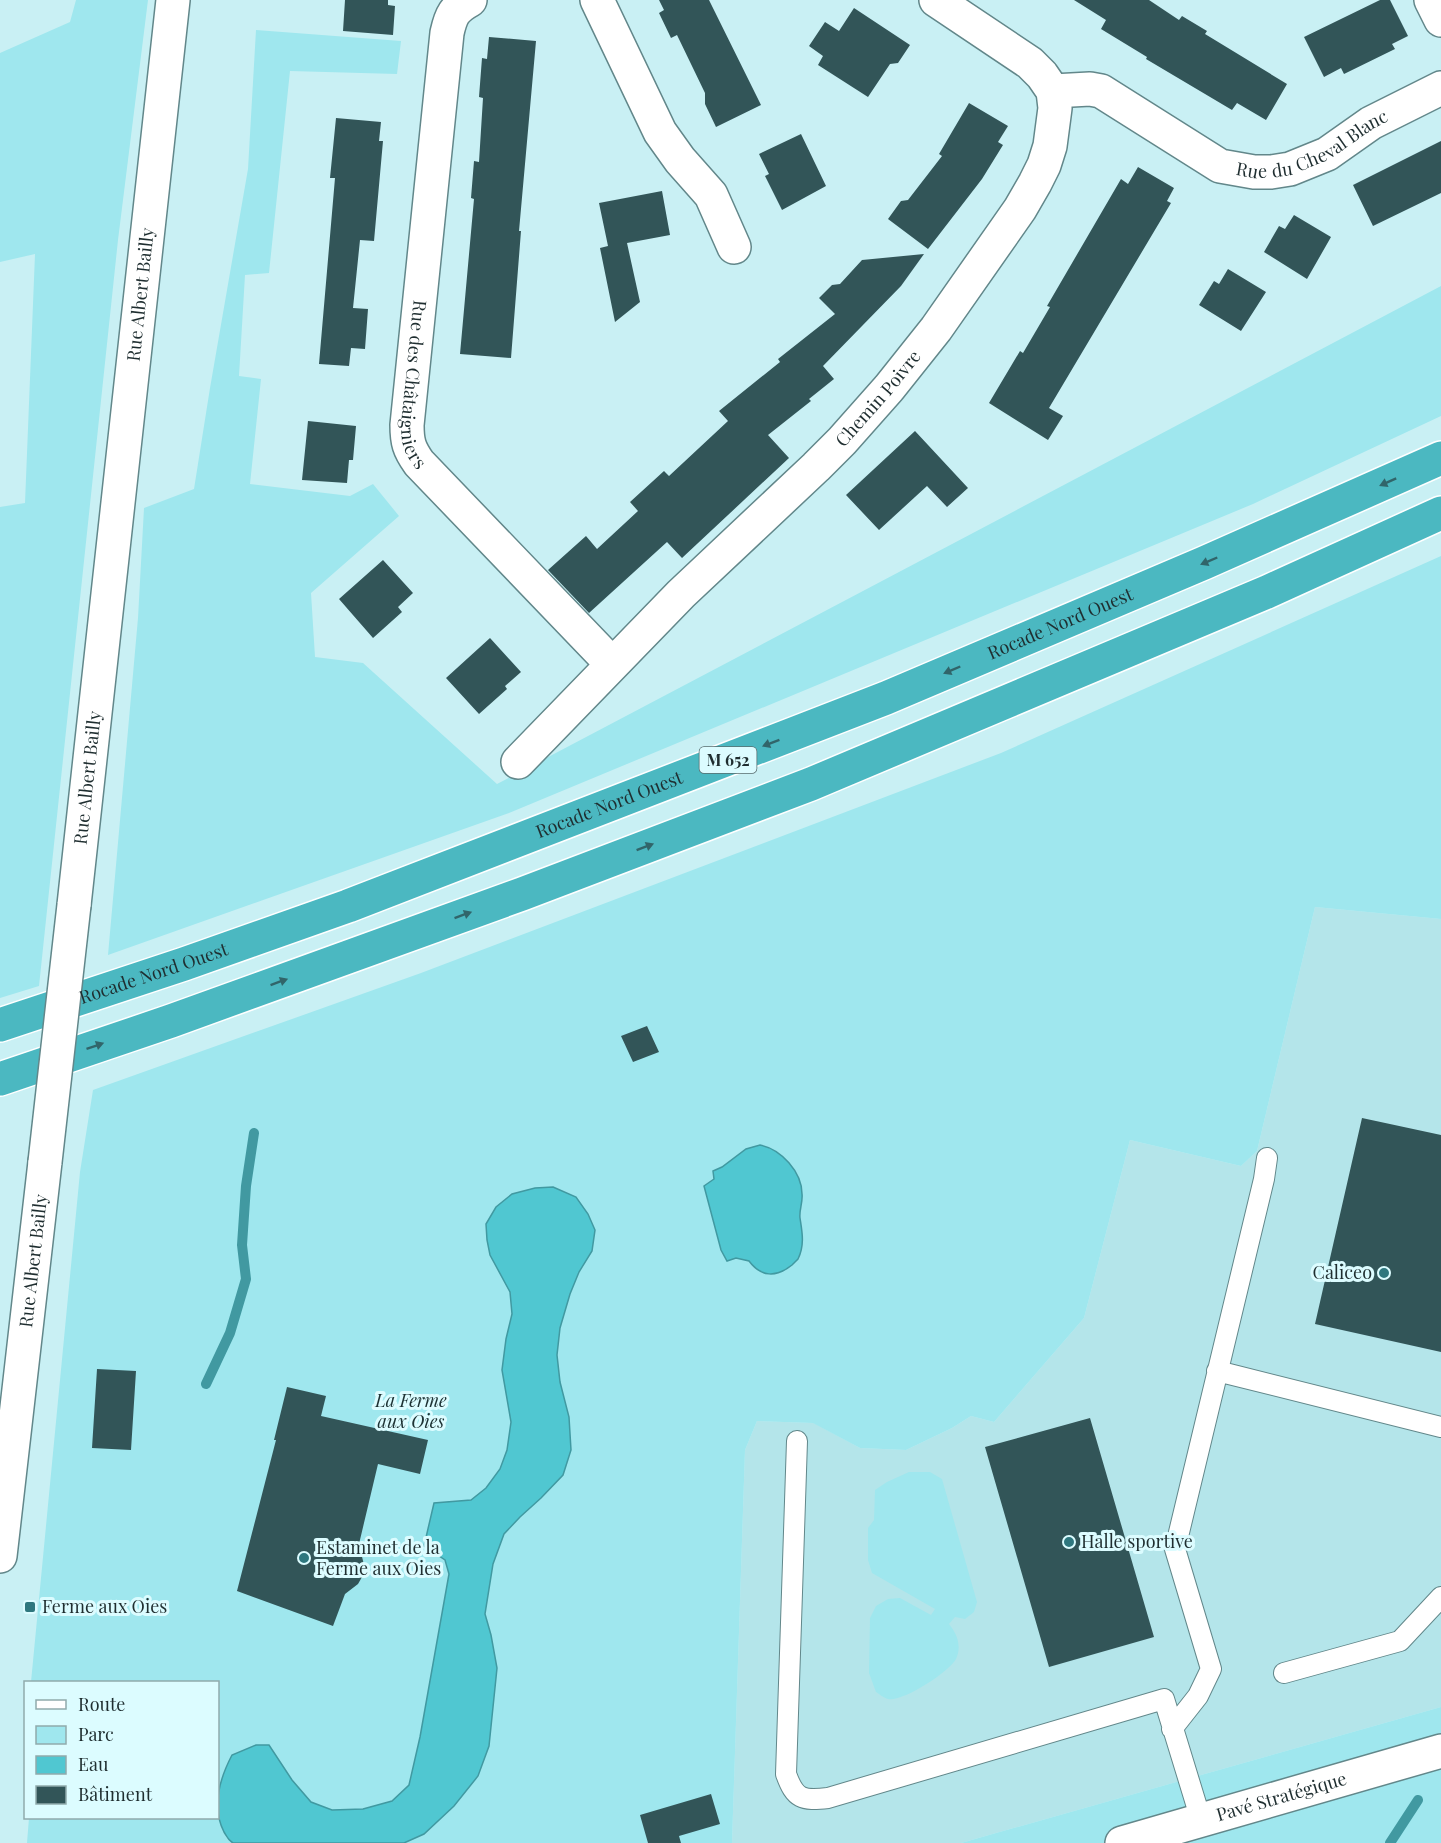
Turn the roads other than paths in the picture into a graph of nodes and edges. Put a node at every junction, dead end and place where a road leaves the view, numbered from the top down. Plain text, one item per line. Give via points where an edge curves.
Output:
1 (173, 0) edge
2 (470, 0) edge
3 (597, 0) edge
4 (936, 0) edge
5 (1431, 0) edge
6 (1441, 20) edge
7 (1441, 88) edge
8 (1053, 91) junction
9 (734, 247) dead end
10 (1441, 459) edge
11 (1441, 513) edge
12 (612, 664) junction
13 (518, 762) dead end
14 (0, 1025) edge
15 (0, 1078) edge
16 (1267, 1158) dead end
17 (1218, 1371) junction
18 (1441, 1427) edge
19 (797, 1441) dead end
20 (0, 1556) edge
21 (1441, 1597) edge
22 (1284, 1673) dead end
23 (1172, 1729) junction
24 (1441, 1751) edge
25 (1201, 1820) junction
26 (1122, 1843) edge

1 - 20 street, Rue Albert Bailly, bridge
2 - 12 street, Rue des Châtaigniers via 450,18 447,33 407,438 419,463
3 - 9 street via 660,132 711,195
4 - 8 street via 1030,63
5 - 6 street
7 - 8 street, Rue du Cheval Blanc via 1371,123 1327,154 1271,172 1220,166 1101,91
8 - 12 street, Chemin Poivre via 1050,146 1035,183 936,329 835,447
10 -> 14 highway, Rocade Nord Ouest / M 652 via 886,698 348,906
15 -> 11 highway via 391,942 811,784 1234,606
12 - 13 street, Chemin Poivre
16 - 17 lane
17 - 18 lane
17 - 23 lane via 1175,1550 1210,1669 1198,1696
19 - 23 lane via 786,1774 791,1789 801,1798 828,1798 1164,1699
21 - 22 lane via 1400,1641
23 - 25 lane
24 - 25 street, Pavé Stratégique
25 - 26 street, Pavé Stratégique

